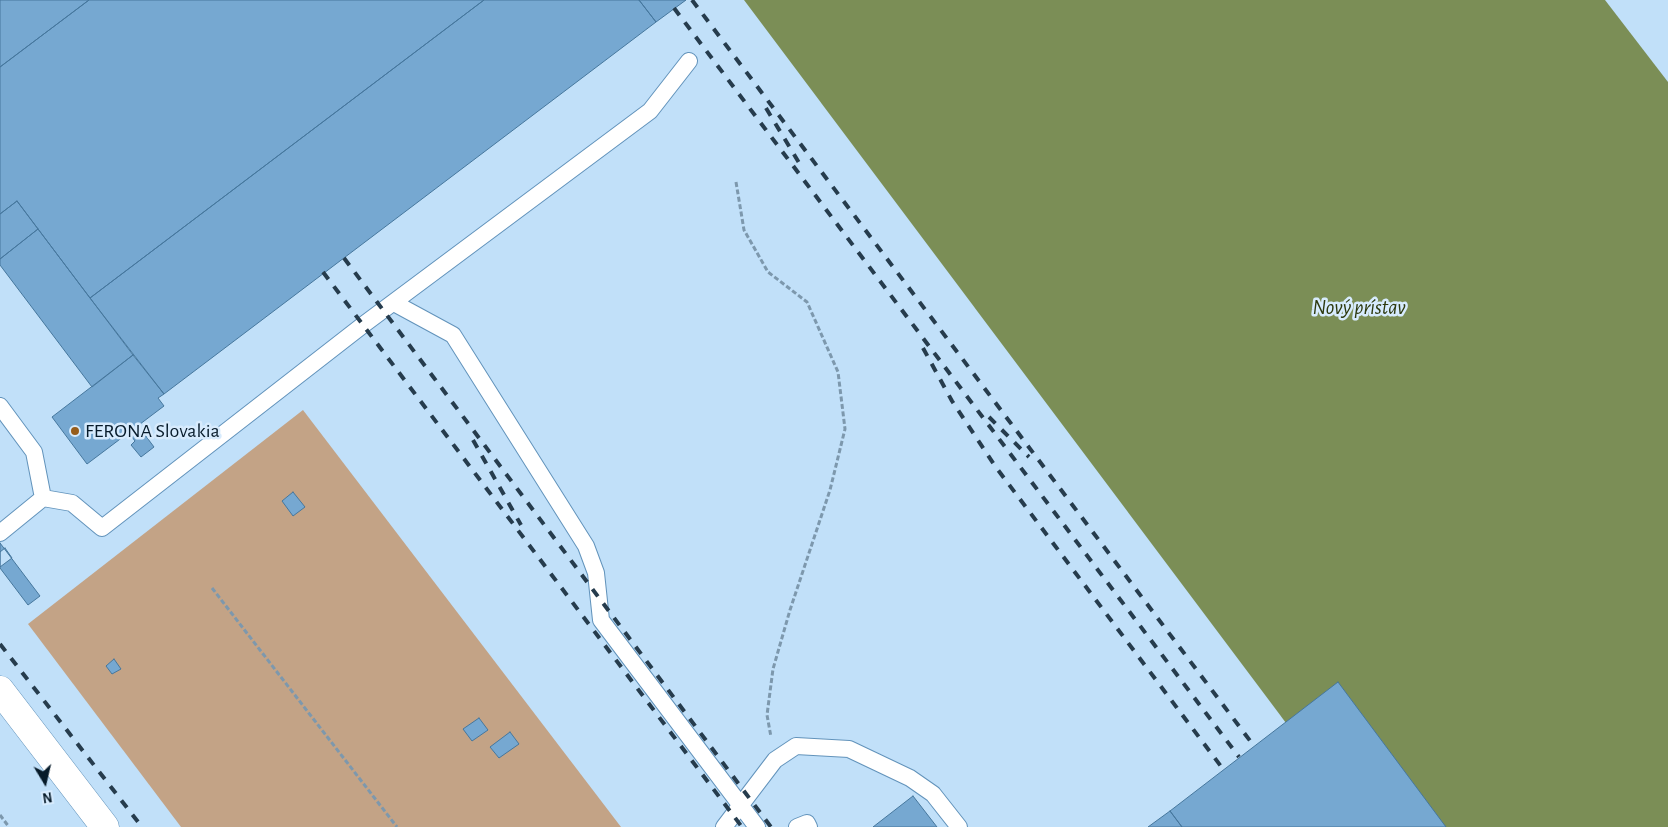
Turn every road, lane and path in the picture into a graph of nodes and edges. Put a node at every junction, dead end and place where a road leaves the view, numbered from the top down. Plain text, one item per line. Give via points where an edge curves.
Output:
1 (690, 61) dead end
2 (736, 182) dead end
3 (394, 303) junction
4 (0, 406) edge
5 (43, 498) junction
6 (0, 532) edge
7 (212, 588) dead end
8 (0, 690) edge
9 (775, 760) junction
10 (740, 804) junction
11 (0, 815) edge
12 (9, 827) edge
13 (105, 827) edge
14 (397, 827) edge
15 (724, 827) edge
16 (757, 827) edge
17 (796, 827) edge
18 (809, 827) edge
19 (959, 827) edge

1 - 3 lane via 650,111
2 - 9 path via 744,230 768,272 807,302 838,372 845,429 830,490 773,669 767,715
3 - 5 lane via 102,528 72,502
3 - 10 lane via 453,335 586,546 596,573 601,620
4 - 5 lane via 34,452
5 - 6 lane
7 - 14 path
8 - 13 street
9 - 10 lane
9 - 19 lane via 796,746 850,748 910,778 933,794
10 - 15 lane
10 - 16 lane
11 - 12 path
17 - 18 lane via 807,823

